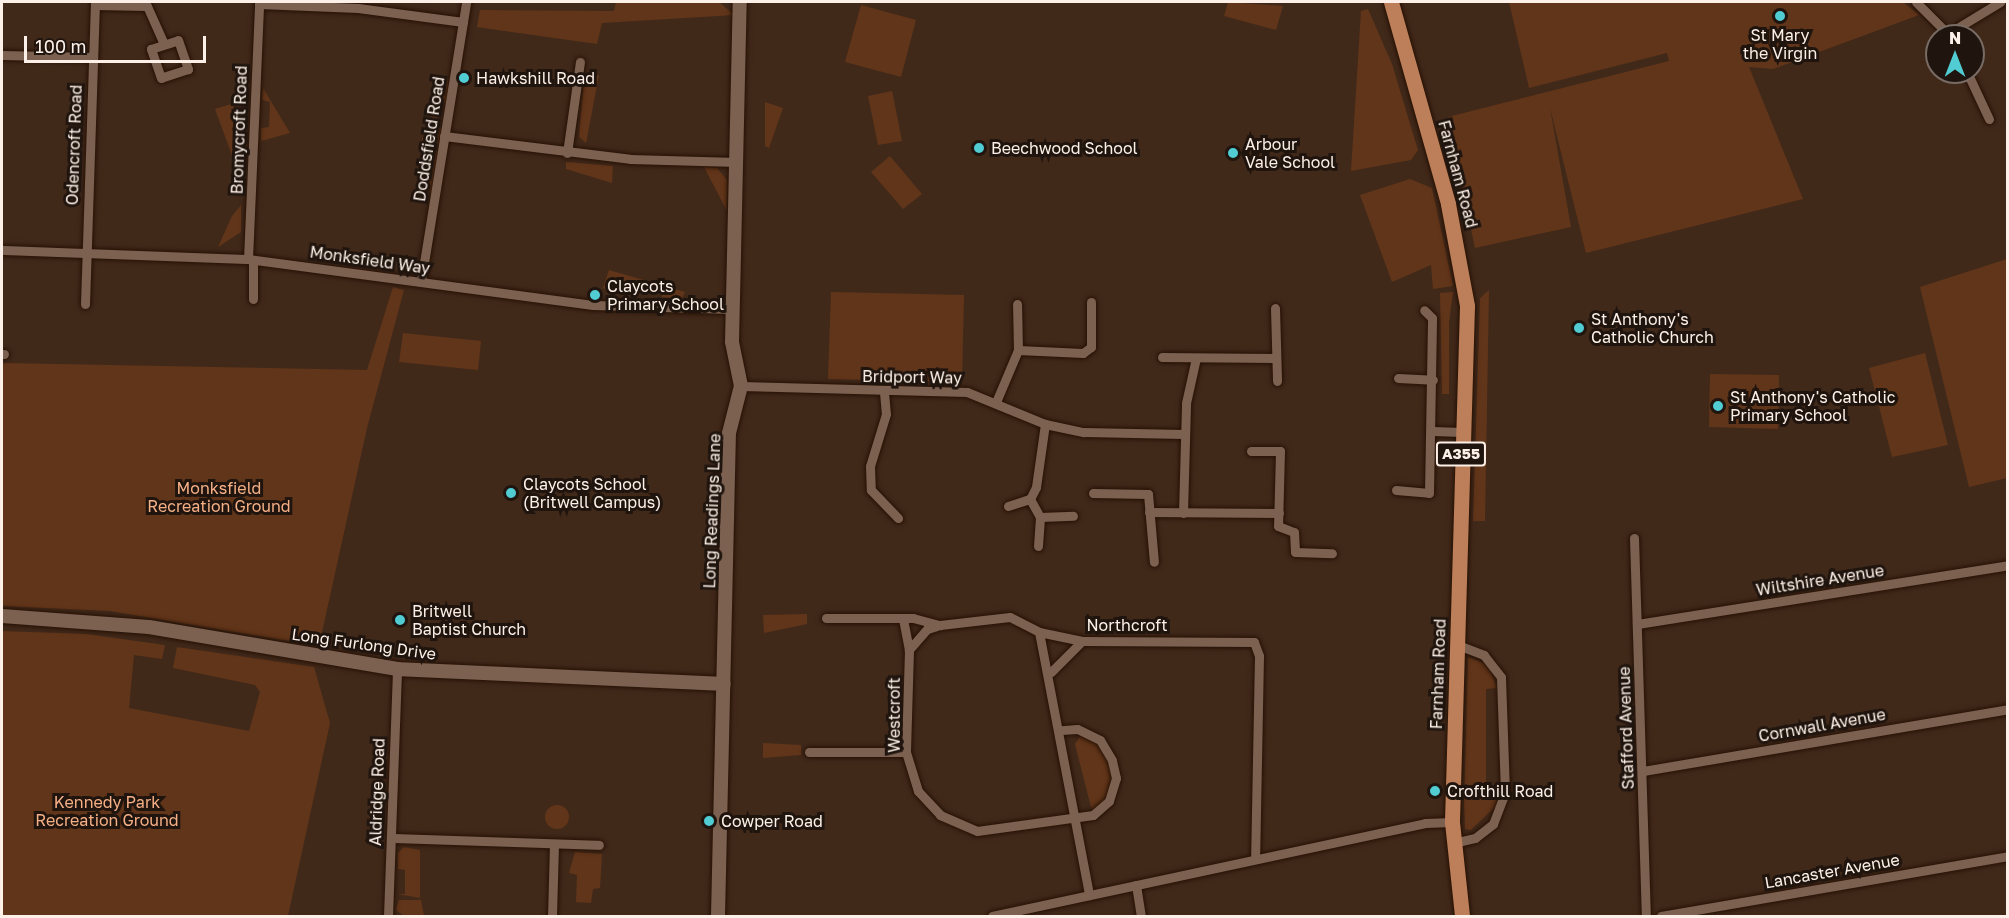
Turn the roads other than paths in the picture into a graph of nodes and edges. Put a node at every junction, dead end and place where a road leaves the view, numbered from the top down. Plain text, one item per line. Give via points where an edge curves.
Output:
1 (466, 2) edge
2 (740, 2) edge
3 (1391, 2) edge
4 (1916, 2) edge
5 (2000, 2) edge
6 (95, 3) edge
7 (259, 3) edge
8 (463, 22) junction
9 (1939, 24) edge
10 (1966, 24) edge
11 (164, 44) junction
12 (2, 55) edge
13 (92, 57) junction
14 (580, 62) dead end
15 (1973, 84) edge
16 (1989, 119) dead end
17 (444, 136) junction
18 (567, 153) junction
19 (737, 162) junction
20 (2, 250) edge
21 (87, 254) junction
22 (251, 260) junction
23 (421, 281) junction
24 (253, 299) dead end
25 (1091, 302) dead end
26 (85, 304) dead end
27 (1017, 304) dead end
28 (1275, 308) dead end
29 (733, 309) junction
30 (1424, 310) dead end
31 (1018, 350) junction
32 (1162, 357) dead end
33 (1196, 358) junction
34 (1275, 358) junction
35 (1398, 378) dead end
36 (1433, 380) junction
37 (1277, 381) dead end
38 (741, 386) junction
39 (884, 392) junction
40 (996, 402) junction
41 (1045, 424) junction
42 (1433, 431) junction
43 (1461, 432) junction
44 (1183, 435) junction
45 (1251, 451) dead end
46 (1396, 490) dead end
47 (1093, 493) dead end
48 (1030, 499) junction
49 (896, 500) dead end
50 (888, 507) junction
51 (1008, 507) dead end
52 (1149, 512) junction
53 (1183, 513) junction
54 (1279, 513) junction
55 (1073, 516) dead end
56 (1040, 517) junction
57 (898, 518) dead end
58 (1634, 538) dead end
59 (1038, 546) dead end
60 (1332, 553) dead end
61 (1154, 562) dead end
62 (2007, 565) edge
63 (2, 616) edge
64 (826, 618) dead end
65 (903, 619) junction
66 (1637, 624) junction
67 (940, 626) junction
68 (1039, 632) junction
69 (1083, 641) junction
70 (1456, 644) junction
71 (909, 650) junction
72 (397, 669) junction
73 (1051, 672) junction
74 (724, 684) junction
75 (2007, 708) edge
76 (1061, 730) junction
77 (809, 752) dead end
78 (906, 752) junction
79 (1642, 771) junction
80 (1076, 818) junction
81 (1452, 822) junction
82 (391, 838) junction
83 (1453, 843) junction
84 (554, 844) junction
85 (599, 845) dead end
86 (2007, 856) edge
87 (1255, 859) junction
88 (1136, 885) junction
89 (1089, 895) junction
90 (388, 916) edge
91 (552, 916) edge
92 (717, 916) edge
93 (992, 916) edge
94 (1141, 916) edge
95 (1462, 916) edge
96 (1646, 916) edge
97 (1661, 916) edge

1 - 8 street, Doddsfield Road
2 - 19 street, Long Readings Lane
3 - 43 main road, Farnham Road / A355 via 1462,261 1467,306
4 - 9 street
5 - 10 street
6 - 11 street via 147,6
6 - 13 street, Odencroft Road
7 - 8 street via 358,8
7 - 22 street, Bromycroft Road
8 - 17 street, Doddsfield Road
11 - 11 street via 151,49 160,78 188,69 178,40
12 - 13 street
13 - 21 street, Odencroft Road
14 - 18 street
15 - 16 street
17 - 18 street
17 - 23 street, Doddsfield Road
18 - 19 street
19 - 29 street, Long Readings Lane
20 - 21 street, Monksfield Way
21 - 22 street, Monksfield Way
21 - 26 street, Odencroft Road
22 - 23 street, Monksfield Way
22 - 24 street, Bromycroft Road
23 - 29 street, Monksfield Way via 592,305
25 - 31 street via 1091,347 1083,353
27 - 31 street
28 - 34 street
29 - 38 street, Long Readings Lane
30 - 36 street via 1432,318
31 - 40 street
32 - 33 street
33 - 34 street
33 - 44 street
34 - 37 street
35 - 36 street
36 - 42 street
38 - 39 street, Bridport Way
38 - 74 street, Long Readings Lane via 729,433
39 - 40 street, Bridport Way via 967,392
39 - 50 street via 886,414 870,466 871,490
40 - 41 street, Bridport Way
41 - 44 street, Bridport Way via 1084,432
41 - 48 street
42 - 43 street
42 - 46 street via 1429,493
43 - 70 main road, Farnham Road / A355
44 - 53 street
45 - 54 street via 1280,451
47 - 52 street via 1148,494
48 - 51 street
48 - 56 street
49 - 50 street
50 - 57 street
52 - 53 street
52 - 61 street
53 - 54 street
54 - 60 street via 1278,526 1294,531 1294,552
55 - 56 street
56 - 59 street
58 - 66 street, Stafford Avenue
62 - 66 street, Wiltshire Avenue
63 - 72 street, Long Furlong Drive via 149,627
64 - 65 street, Northcroft
65 - 67 street, Northcroft
65 - 71 street, Westcroft
66 - 79 street, Stafford Avenue
67 - 68 street, Northcroft via 1010,617
67 - 71 street via 927,629
68 - 69 street, Northcroft
68 - 73 street
69 - 73 street
69 - 87 street, Northcroft via 1254,642 1259,656
70 - 81 main road, Farnham Road / A355
70 - 83 street via 1479,651 1501,677 1505,792 1493,824 1475,838
71 - 78 street, Westcroft
72 - 74 street, Long Furlong Drive
72 - 82 street, Aldridge Road
73 - 76 street
74 - 92 street, Long Readings Lane
75 - 79 street, Cornwall Avenue
76 - 80 street
76 - 80 street, Westcroft via 1077,729 1100,740 1116,778 1109,801 1093,815
77 - 78 street
78 - 80 street, Westcroft via 918,791 940,815 977,831
79 - 96 street, Stafford Avenue
80 - 89 street
81 - 83 main road, Farnham Road / A355
81 - 87 street
82 - 84 street
82 - 90 street, Aldridge Road
83 - 95 main road, Farnham Road / A355
84 - 85 street
84 - 91 street
86 - 97 street, Lancaster Avenue
87 - 88 street
88 - 89 street
88 - 94 street
89 - 93 street

